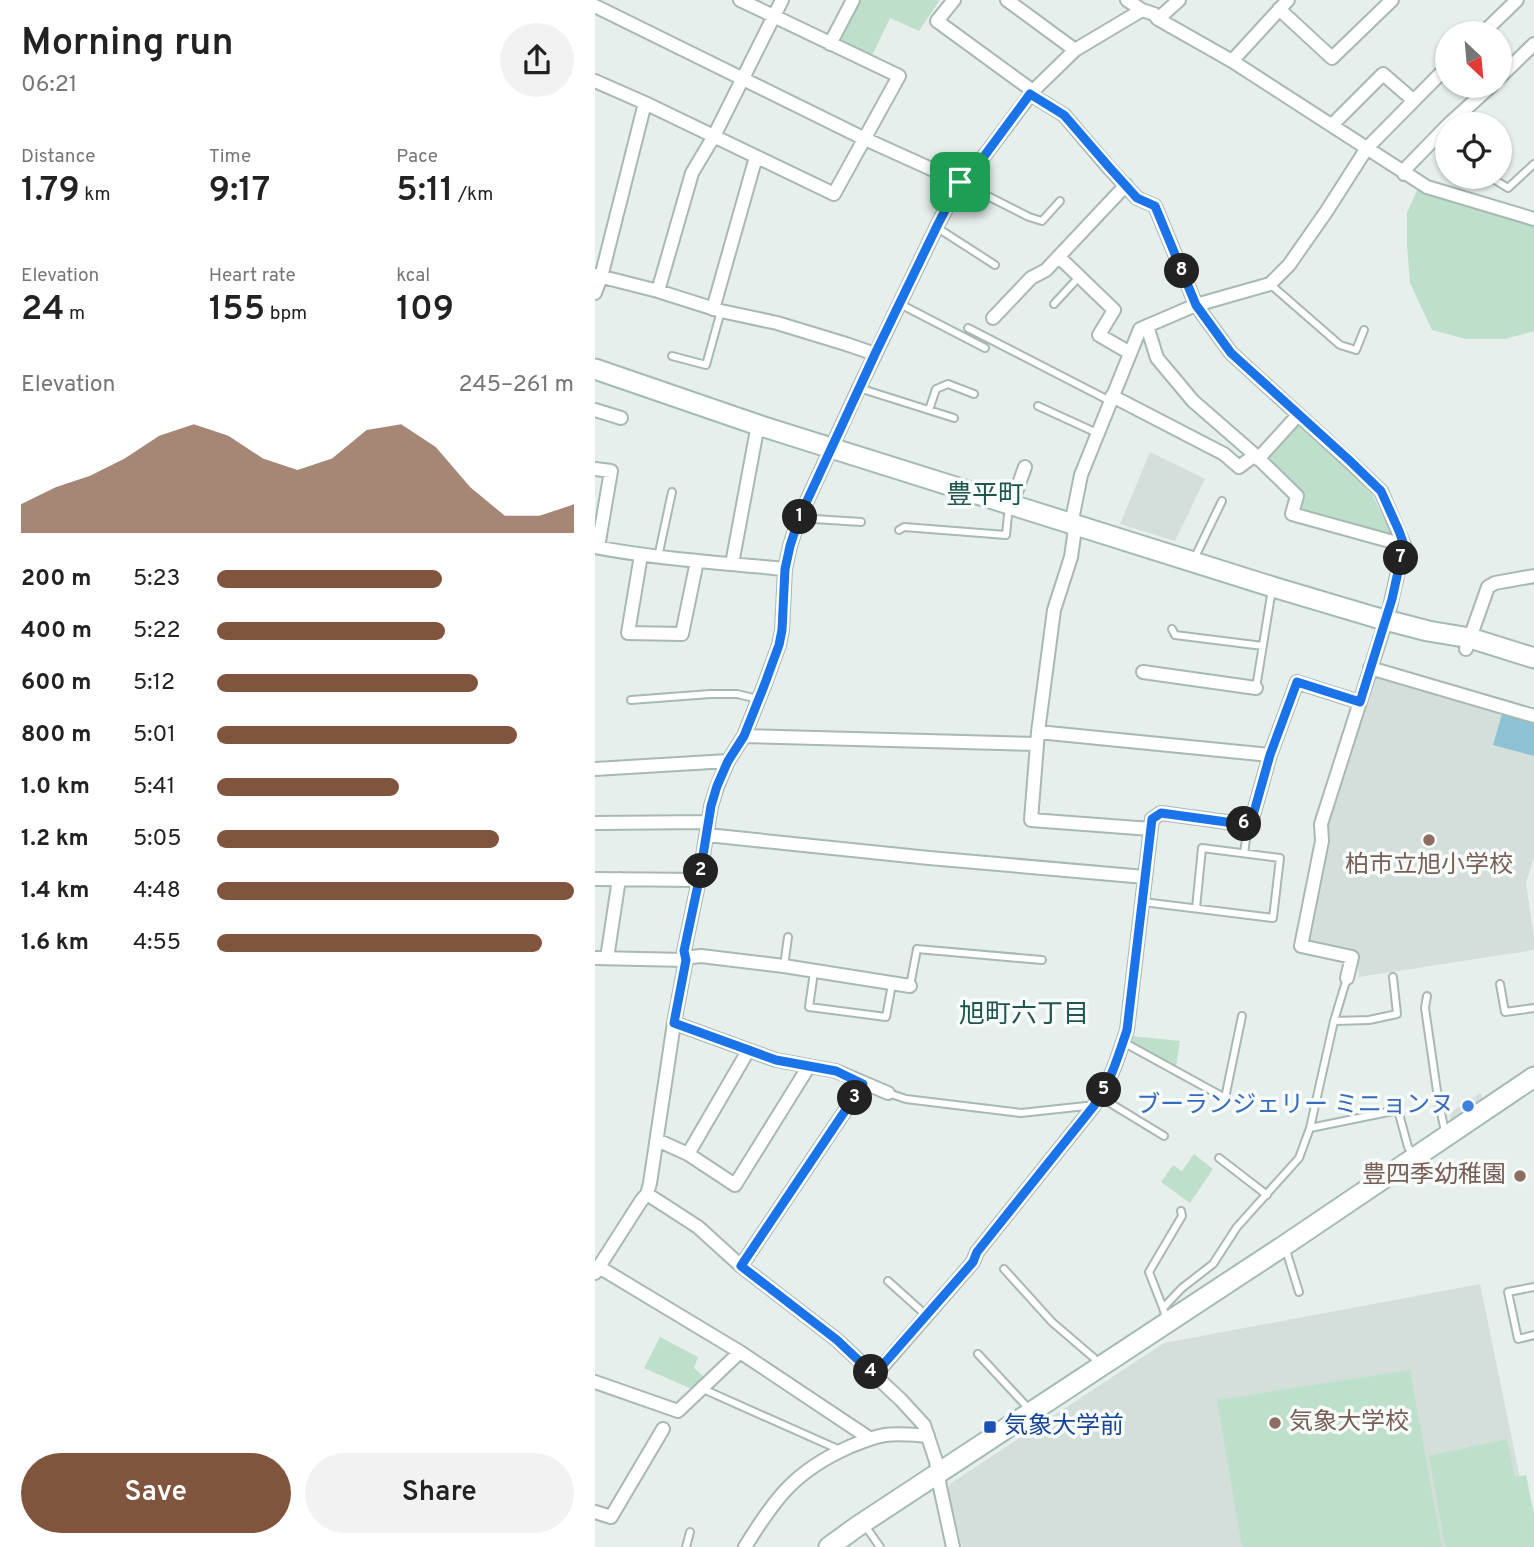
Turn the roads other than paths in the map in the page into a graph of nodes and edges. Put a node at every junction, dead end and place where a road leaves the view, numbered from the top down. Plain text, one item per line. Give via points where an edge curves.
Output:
1 (740, 0) edge
2 (782, 0) edge
3 (853, 0) edge
4 (954, 0) edge
5 (1007, 0) edge
6 (1127, 0) edge
7 (1179, 0) edge
8 (1392, 0) edge
9 (1517, 0) edge
10 (595, 3) edge
11 (1284, 4) edge
12 (1142, 10) junction
13 (774, 17) junction
14 (1159, 19) junction
15 (1495, 21) edge
16 (830, 44) junction
17 (1534, 44) edge
18 (1075, 50) junction
19 (1232, 61) junction
20 (1512, 65) edge
21 (743, 78) junction
22 (1435, 79) edge
23 (595, 80) edge
24 (1032, 93) junction
25 (1478, 98) edge
26 (1413, 100) junction
27 (645, 103) junction
28 (1462, 112) edge
29 (1332, 125) junction
30 (714, 136) junction
31 (1435, 138) edge
32 (865, 139) junction
33 (1367, 148) junction
34 (756, 157) junction
35 (1534, 164) edge
36 (1404, 174) junction
37 (960, 182) junction
38 (1512, 185) edge
39 (1126, 186) junction
40 (1060, 201) dead end
41 (1534, 219) edge
42 (936, 227) junction
43 (1059, 257) junction
44 (995, 265) dead end
45 (598, 276) edge
46 (1079, 277) junction
47 (1270, 284) junction
48 (658, 291) junction
49 (595, 293) edge
50 (900, 304) junction
51 (1054, 304) dead end
52 (1196, 305) junction
53 (717, 310) junction
54 (993, 318) dead end
55 (1147, 326) junction
56 (968, 328) dead end
57 (1364, 330) dead end
58 (985, 348) dead end
59 (1130, 353) junction
60 (875, 354) junction
61 (672, 356) dead end
62 (595, 369) edge
63 (859, 388) junction
64 (974, 394) dead end
65 (1111, 399) junction
66 (1038, 406) dead end
67 (595, 410) edge
68 (929, 410) junction
69 (1298, 415) junction
70 (621, 418) dead end
71 (954, 418) dead end
72 (761, 426) junction
73 (1099, 433) junction
74 (832, 448) junction
75 (1256, 457) junction
76 (1025, 467) dead end
77 (595, 468) edge
78 (672, 492) dead end
79 (1222, 501) dead end
80 (1011, 506) junction
81 (799, 518) junction
82 (861, 522) dead end
83 (1073, 524) junction
84 (899, 530) dead end
85 (1404, 545) junction
86 (596, 547) edge
87 (641, 555) junction
88 (658, 557) junction
89 (697, 561) junction
90 (1193, 561) junction
91 (732, 564) junction
92 (785, 569) junction
93 (1534, 576) edge
94 (1273, 587) junction
95 (1385, 620) junction
96 (1172, 629) dead end
97 (1468, 644) junction
98 (1263, 646) junction
99 (1534, 658) edge
100 (1370, 668) junction
101 (1534, 671) edge
102 (1143, 672) dead end
103 (1257, 688) joint
104 (758, 699) junction
105 (631, 700) dead end
106 (1360, 702) junction
107 (1534, 716) edge
108 (744, 736) junction
109 (1038, 738) junction
110 (1270, 755) junction
111 (728, 761) junction
112 (595, 769) edge
113 (595, 822) edge
114 (1248, 825) junction
115 (707, 829) junction
116 (1151, 829) junction
117 (1244, 853) junction
118 (1145, 877) junction
119 (595, 879) edge
120 (619, 879) junction
121 (699, 880) junction
122 (1143, 902) junction
123 (1196, 908) junction
124 (788, 937) dead end
125 (601, 958) edge
126 (686, 960) junction
127 (1042, 960) dead end
128 (784, 966) junction
129 (814, 972) junction
130 (1393, 977) dead end
131 (1346, 978) joint
132 (892, 984) junction
133 (1500, 984) dead end
134 (910, 986) joint
135 (1427, 996) dead end
136 (1534, 1008) edge
137 (1242, 1016) dead end
138 (1334, 1021) junction
139 (674, 1023) junction
140 (1123, 1042) junction
141 (748, 1051) junction
142 (809, 1066) junction
143 (1534, 1077) edge
144 (863, 1084) junction
145 (888, 1093) joint
146 (1097, 1102) junction
147 (1310, 1128) junction
148 (1448, 1135) junction
149 (1164, 1136) dead end
150 (657, 1140) junction
151 (688, 1154) junction
152 (1219, 1158) dead end
153 (1415, 1158) junction
154 (647, 1194) junction
155 (1267, 1195) junction
156 (1181, 1211) dead end
157 (1285, 1245) junction
158 (741, 1266) junction
159 (1004, 1269) dead end
160 (597, 1270) edge
161 (888, 1281) dead end
162 (1534, 1287) edge
163 (1299, 1292) dead end
164 (1165, 1315) junction
165 (927, 1316) junction
166 (1534, 1335) edge
167 (740, 1352) junction
168 (978, 1354) dead end
169 (1099, 1368) junction
170 (874, 1375) junction
171 (595, 1382) edge
172 (701, 1388) junction
173 (1032, 1412) junction
174 (663, 1429) dead end
175 (928, 1436) junction
176 (869, 1438) junction
177 (842, 1451) junction
178 (938, 1474) junction
179 (595, 1512) edge
180 (863, 1522) junction
181 (690, 1532) dead end
182 (686, 1547) edge
183 (745, 1547) edge
184 (829, 1547) edge
185 (880, 1547) edge
186 (953, 1547) edge

1 - 13 street
2 - 13 street
3 - 16 street
4 - 24 street via 937,21
5 - 18 street
6 - 12 street
7 - 14 street
8 - 11 street via 1332,58
9 - 15 street
10 - 21 street
11 - 19 street
12 - 14 street
12 - 18 street
13 - 16 street
13 - 21 street
14 - 19 street
16 - 32 street via 899,76
17 - 20 street
18 - 24 street
19 - 29 street
21 - 30 street
21 - 32 street
22 - 26 street
23 - 27 street
24 - 37 street
24 - 39 street via 1064,115
25 - 28 street
26 - 29 street via 1383,74
26 - 33 street
27 - 30 street
27 - 45 street
29 - 33 street
30 - 34 street
30 - 48 street via 692,173
31 - 36 street
32 - 34 street via 834,194
32 - 37 street
33 - 36 street
33 - 47 street via 1296,255
34 - 53 street
35 - 38 lane
36 - 41 street via 1439,192
37 - 40 lane via 1042,221
37 - 42 street
39 - 43 street
39 - 52 street via 1137,198 1155,206
42 - 44 lane
42 - 50 street
43 - 46 street
43 - 54 street via 1031,278
45 - 48 street
45 - 49 street
46 - 51 lane
46 - 59 street via 1114,310 1099,335
47 - 52 street
47 - 57 lane via 1341,345 1356,350
48 - 53 street
50 - 58 lane
50 - 60 street
52 - 55 street
52 - 69 street via 1231,353
53 - 60 street
53 - 61 lane via 706,366
55 - 59 street via 1140,329
55 - 75 street via 1157,358 1193,401
56 - 65 lane
59 - 65 street
60 - 63 street
62 - 72 street
63 - 68 lane
63 - 74 street
64 - 68 lane via 948,384 936,389
65 - 73 street
65 - 75 street via 1224,453 1239,467
66 - 73 lane
67 - 70 street
68 - 71 lane
69 - 75 street
69 - 85 street via 1381,491
72 - 74 street
72 - 91 street
73 - 83 street via 1081,475
74 - 80 street
74 - 81 street
75 - 85 street via 1297,496 1292,514
76 - 80 street
77 - 86 street via 611,471
78 - 88 lane
79 - 90 lane
80 - 83 street
80 - 84 lane via 1006,535
81 - 82 lane
81 - 92 street
83 - 90 street
83 - 109 street via 1071,557 1054,610
85 - 95 street
86 - 87 street
87 - 88 street
87 - 89 street via 628,633 682,634
88 - 89 street
89 - 91 street
90 - 94 street
91 - 92 street
92 - 104 street via 782,630
93 - 97 street via 1488,587
94 - 95 street
94 - 98 lane
95 - 97 street
95 - 100 street
96 - 98 lane via 1175,635
97 - 99 street
97 - 101 street
98 - 103 lane
100 - 106 street
100 - 107 street
102 - 103 street
104 - 105 lane via 711,694
104 - 108 street
106 - 110 street via 1297,682
106 - 131 street via 1321,824 1322,841 1301,946 1352,957
108 - 109 street
108 - 111 street
109 - 110 street
109 - 116 street via 1031,820
110 - 114 street
111 - 112 street
111 - 115 street
113 - 115 street
114 - 116 street via 1161,813 1152,819
114 - 117 lane
115 - 118 street via 929,858
115 - 121 street
116 - 118 street
117 - 123 lane via 1202,848
117 - 123 lane via 1280,858 1273,918
118 - 122 street
119 - 120 street
120 - 121 street
120 - 125 street
121 - 126 street
122 - 123 lane
122 - 140 street
124 - 128 lane
125 - 126 street
126 - 128 street via 701,956
126 - 139 street
127 - 134 lane via 916,949
128 - 129 street
129 - 132 street
129 - 132 lane via 809,1007 886,1017
130 - 138 lane via 1397,1014
131 - 138 lane
132 - 134 street
133 - 136 lane via 1505,1012
135 - 148 lane via 1438,1098
137 - 140 lane via 1225,1098
138 - 147 lane
139 - 141 street
139 - 150 street
140 - 146 street
141 - 142 street
141 - 151 street
142 - 144 street via 836,1071
142 - 151 street via 735,1185
143 - 148 street
144 - 145 street
144 - 158 street
145 - 146 lane via 1021,1113
146 - 149 lane
146 - 165 street
147 - 153 lane via 1398,1110
147 - 155 lane via 1299,1158
148 - 153 street
150 - 151 street
150 - 154 street
152 - 155 lane
153 - 157 street
154 - 158 street via 698,1227
154 - 160 street
155 - 164 lane via 1237,1227 1213,1264 1182,1288
156 - 164 lane via 1149,1272
157 - 163 lane
157 - 164 street
158 - 170 street via 837,1340
159 - 169 lane
160 - 167 street
161 - 165 lane
162 - 166 lane via 1508,1292 1518,1339
164 - 169 street
165 - 170 street
167 - 172 street
167 - 176 street
168 - 173 lane
169 - 173 street
170 - 175 street via 924,1425
171 - 172 street via 678,1411
172 - 177 lane
173 - 178 street
174 - 179 street via 611,1517
175 - 176 street
175 - 178 street
176 - 177 street
177 - 183 street via 798,1477 773,1503
178 - 180 street
178 - 186 street
180 - 184 street
180 - 185 lane
181 - 182 lane

